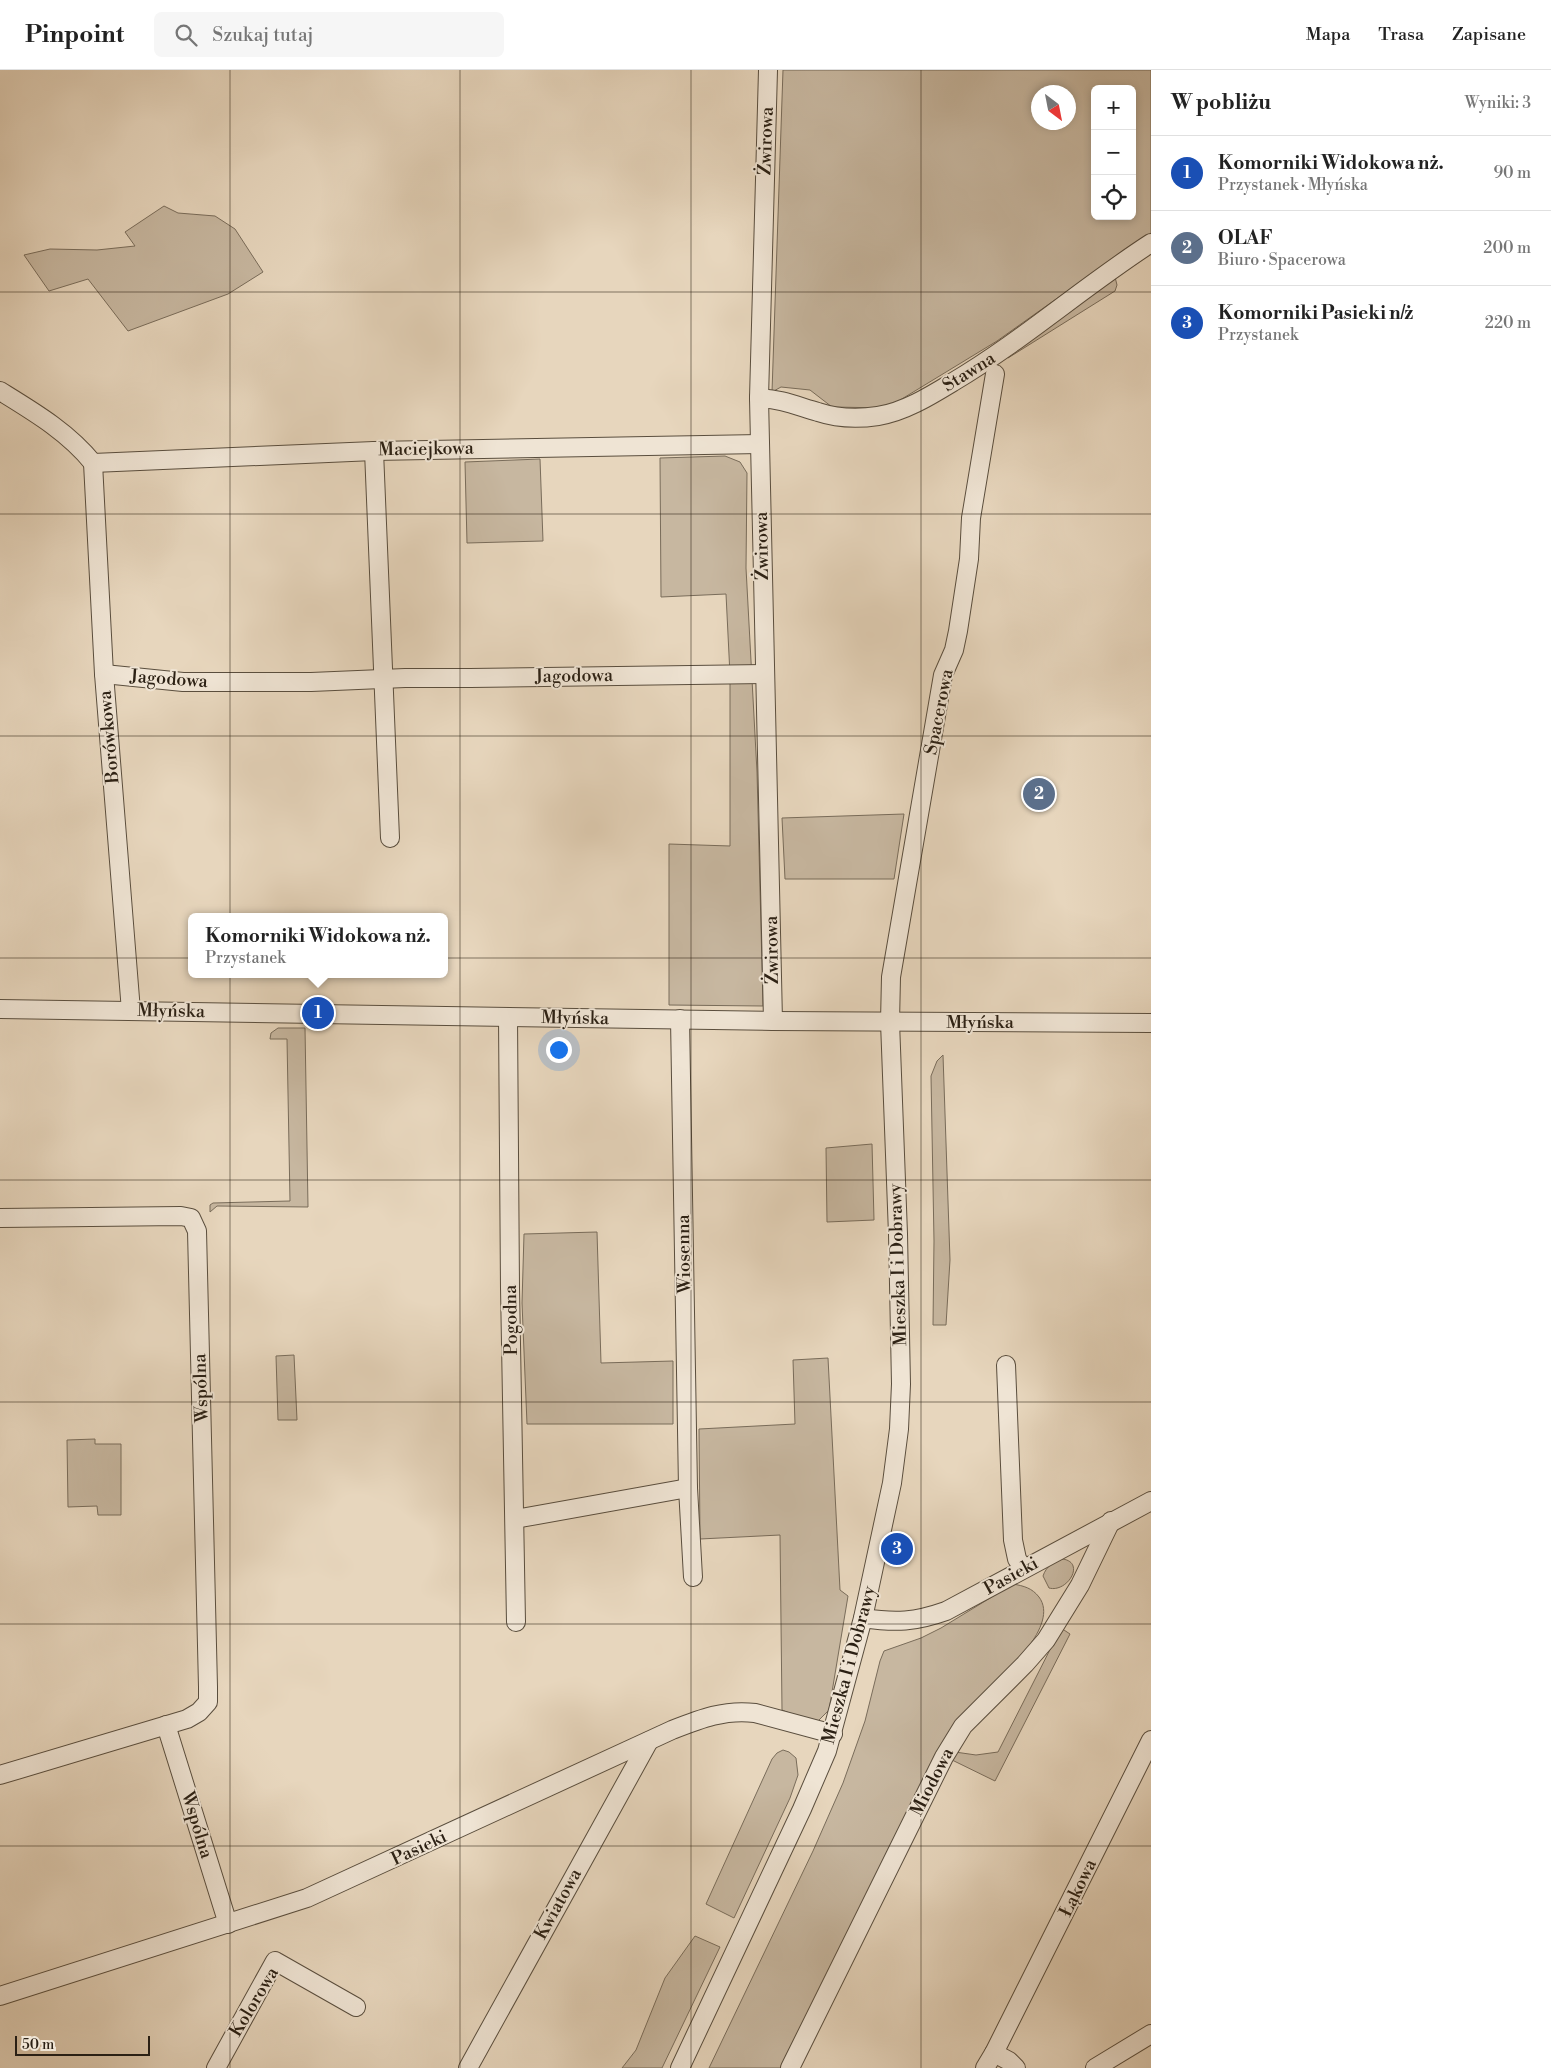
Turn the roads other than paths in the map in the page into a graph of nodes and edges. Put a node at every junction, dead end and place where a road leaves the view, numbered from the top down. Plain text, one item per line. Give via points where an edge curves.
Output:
1 (768, 70) edge
2 (1151, 243) edge
3 (995, 374) dead end
4 (0, 391) edge
5 (759, 398) junction
6 (760, 444) junction
7 (374, 459) junction
8 (93, 463) junction
9 (104, 674) junction
10 (765, 674) junction
11 (383, 678) junction
12 (390, 838) dead end
13 (0, 1009) edge
14 (131, 1011) junction
15 (508, 1017) junction
16 (680, 1019) junction
17 (773, 1021) junction
18 (890, 1022) junction
19 (1151, 1023) edge
20 (0, 1218) edge
21 (1006, 1365) dead end
22 (688, 1488) junction
23 (1151, 1501) edge
24 (515, 1519) junction
25 (1111, 1521) junction
26 (1023, 1568) junction
27 (693, 1577) dead end
28 (863, 1618) junction
29 (516, 1622) dead end
30 (166, 1725) junction
31 (833, 1734) junction
32 (649, 1740) junction
33 (1151, 1740) edge
34 (0, 1775) edge
35 (228, 1924) junction
36 (0, 1996) edge
37 (356, 2007) dead end
38 (1151, 2034) edge
39 (989, 2060) edge
40 (216, 2068) edge
41 (468, 2068) edge
42 (680, 2068) edge
43 (790, 2068) edge
44 (1016, 2068) edge
45 (1095, 2068) edge

1 - 5 street, Żwirowa
2 - 5 street, Stawna via 991,359 943,389 894,412 846,417 817,412 784,400
3 - 18 street, Spacerowa via 971,518 969,559 958,631 943,675 893,961
4 - 8 street via 69,437
5 - 6 street, Żwirowa
6 - 7 street, Maciejkowa
6 - 10 street, Żwirowa
7 - 8 street, Maciejkowa
7 - 11 street
8 - 9 street, Borówkowa
9 - 11 street, Jagodowa via 183,682 311,682
9 - 14 street, Borówkowa
10 - 11 street, Jagodowa
10 - 17 street, Żwirowa
11 - 12 street
13 - 14 street, Młyńska
14 - 15 street, Młyńska
15 - 16 street, Młyńska
15 - 24 street, Pogodna
16 - 17 street, Młyńska
16 - 22 street, Wiosenna
17 - 18 street, Młyńska
18 - 19 street, Młyńska
18 - 28 street, Mieszka I i Dobrawy via 900,1405 892,1483
20 - 30 street, Wspólna via 181,1216 191,1218 197,1231 208,1702 187,1719
21 - 26 street via 1013,1540 1017,1559
22 - 24 street
22 - 27 street, Wiosenna
23 - 25 street, Pasieki
24 - 29 street, Pogodna
25 - 26 street, Pasieki
25 - 43 street, Miodowa via 1080,1585 1039,1649 957,1733
26 - 28 street, Pasieki via 967,1601 931,1616 898,1622
28 - 31 street, Mieszka I i Dobrawy
30 - 34 street, Wspólna
30 - 35 street, Wspólna
31 - 32 street, Pasieki via 755,1713 730,1712 714,1714
31 - 42 street, Mieszka I i Dobrawy via 802,1809
32 - 35 street, Pasieki via 350,1880 308,1898
32 - 41 street, Kwiatowa
33 - 39 street, Łąkowa
35 - 36 street, Pasieki
37 - 40 street, Kolorowa via 275,1961
38 - 45 street
39 - 44 street via 1009,2061

